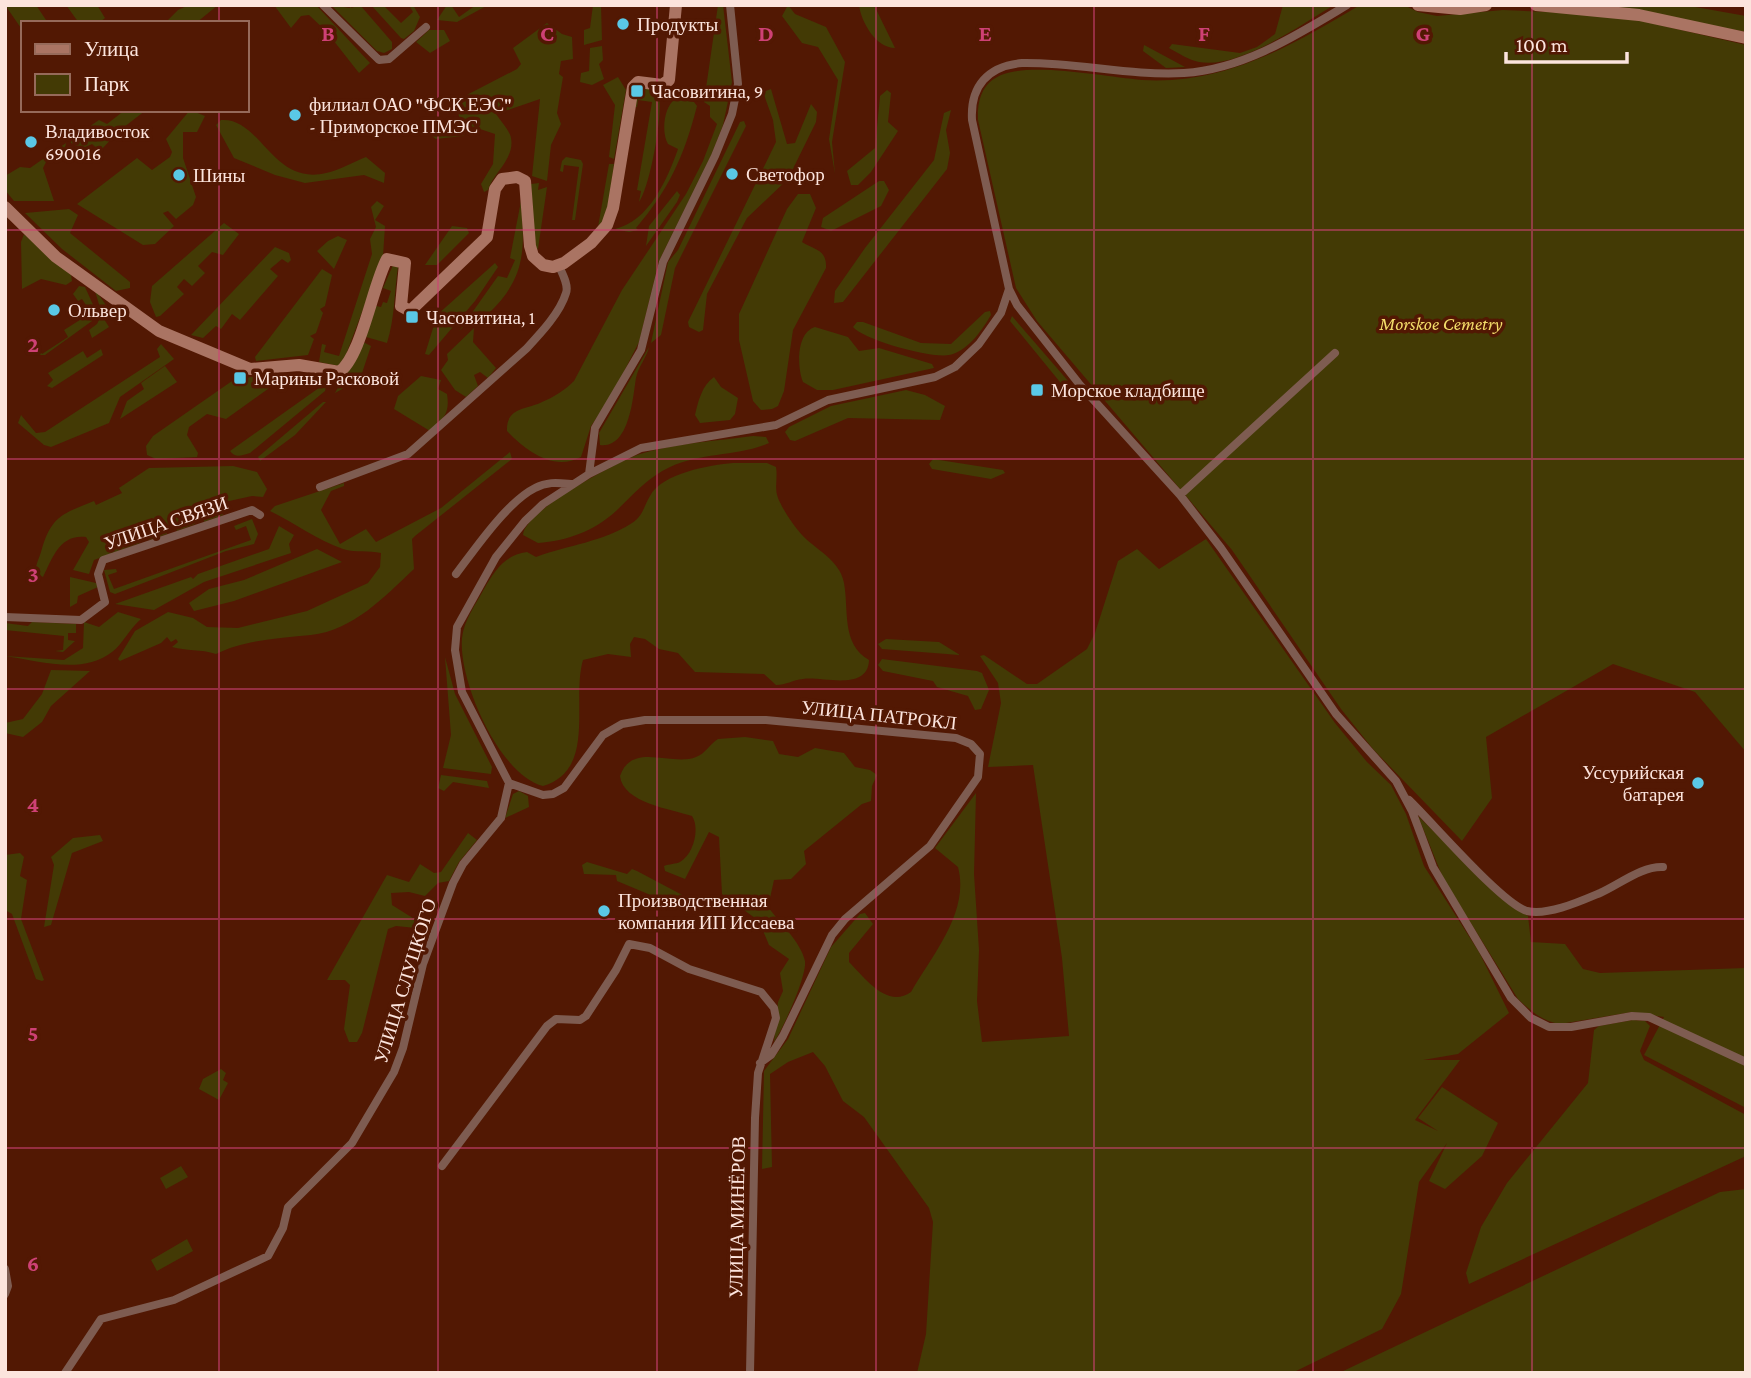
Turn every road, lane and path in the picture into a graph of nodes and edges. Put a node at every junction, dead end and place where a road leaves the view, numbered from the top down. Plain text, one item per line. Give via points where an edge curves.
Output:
1 (323, 5) edge
2 (676, 5) edge
3 (730, 5) edge
4 (1348, 5) edge
5 (1418, 5) edge
6 (1486, 5) edge
7 (1536, 5) edge
8 (426, 27) dead end
9 (1746, 38) edge
10 (5, 207) edge
11 (559, 266) junction
12 (1009, 289) junction
13 (1335, 353) dead end
14 (589, 474) junction
15 (573, 484) junction
16 (320, 488) dead end
17 (1180, 495) junction
18 (260, 515) dead end
19 (456, 574) dead end
20 (5, 617) edge
21 (509, 783) junction
22 (1405, 795) junction
23 (1663, 867) dead end
24 (1746, 1062) edge
25 (760, 1063) junction
26 (442, 1166) dead end
27 (5, 1269) edge
28 (5, 1294) edge
29 (65, 1373) edge
30 (750, 1373) edge

1 - 8 street via 379,60 389,59
2 - 11 street via 669,80 662,85 638,82 631,90 610,217 602,233
3 - 14 street via 738,84 732,114 663,262 641,350 594,428
4 - 12 street via 1244,60 1198,71 1154,73 1030,63 1004,66 985,76 972,99 972,120
5 - 6 street via 1460,9
7 - 9 street via 1639,15
10 - 11 street via 56,257 159,331 250,369 299,365 342,370 387,259 405,263 401,306 410,311 487,237 495,189 502,179 525,181 531,253 543,265
11 - 16 street via 566,295 526,349 408,454
12 - 14 street via 1001,313 979,344 955,367 935,377 840,396 776,425 641,448
12 - 17 street via 1080,385
13 - 17 street
14 - 15 street
15 - 19 street via 552,483 533,489
15 - 21 street via 524,521 496,557 457,626 455,650 462,692
17 - 22 street via 1336,714
18 - 20 street, УЛИЦА СВЯЗИ via 252,510 103,560 97,574 105,602 81,620
21 - 25 street, УЛИЦА ПАТРОКЛ via 553,794 564,788 603,735 622,724 645,720 822,723 956,738 976,748 981,765 965,796 928,849 838,926 783,1036
21 - 29 street, УЛИЦА СЛУЦКОГО via 501,818 453,883 423,964 394,1072 352,1143 288,1207 268,1256 174,1300 101,1319
22 - 23 street via 1502,893 1526,911 1552,909 1598,894 1652,865
22 - 24 street via 1423,846 1450,897 1500,983 1531,1018 1560,1028 1649,1017
25 - 26 street, УЛИЦА МИНЁРОВ via 776,1018 761,992 629,944 586,1016 556,1019 547,1026
25 - 30 street, УЛИЦА МИНЁРОВ
27 - 28 street

